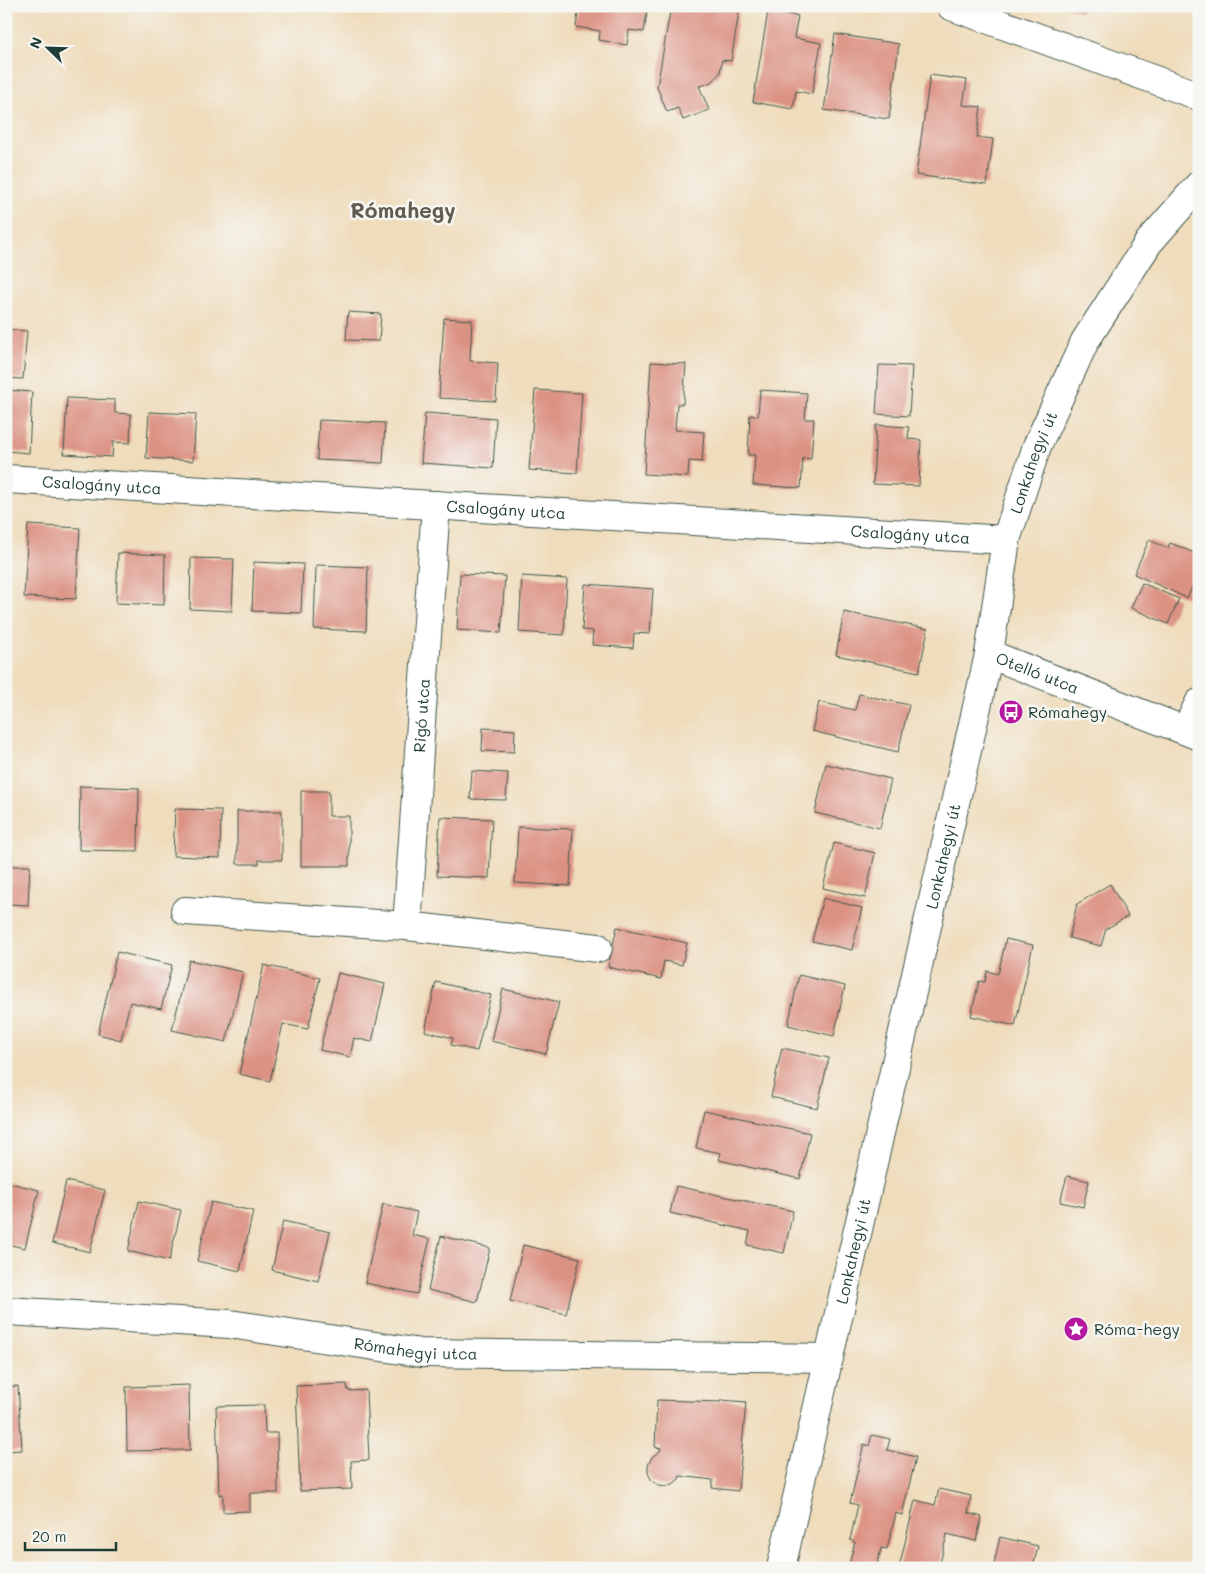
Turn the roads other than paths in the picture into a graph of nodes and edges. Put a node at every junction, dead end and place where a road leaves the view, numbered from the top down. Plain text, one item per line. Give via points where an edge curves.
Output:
1 (951, 6) edge
2 (1199, 96) edge
3 (1199, 185) edge
4 (6, 479) edge
5 (436, 505) junction
6 (1006, 540) junction
7 (988, 654) junction
8 (1199, 703) edge
9 (1193, 733) edge
10 (185, 911) dead end
11 (407, 926) junction
12 (598, 948) dead end
13 (6, 1311) edge
14 (829, 1358) junction
15 (781, 1568) edge

1 - 2 street
3 - 6 street, Lonkahegyi út via 1149,242 1085,341 1037,446
4 - 5 street, Csalogány utca
5 - 6 street, Csalogány utca
5 - 11 street, Rigó utca
6 - 7 street, Lonkahegyi út
7 - 9 street, Otelló utca
7 - 14 street, Lonkahegyi út
8 - 9 street
10 - 11 street
11 - 12 street
13 - 14 street, Rómahegyi utca via 230,1324 421,1353
14 - 15 street, Lonkahegyi út

